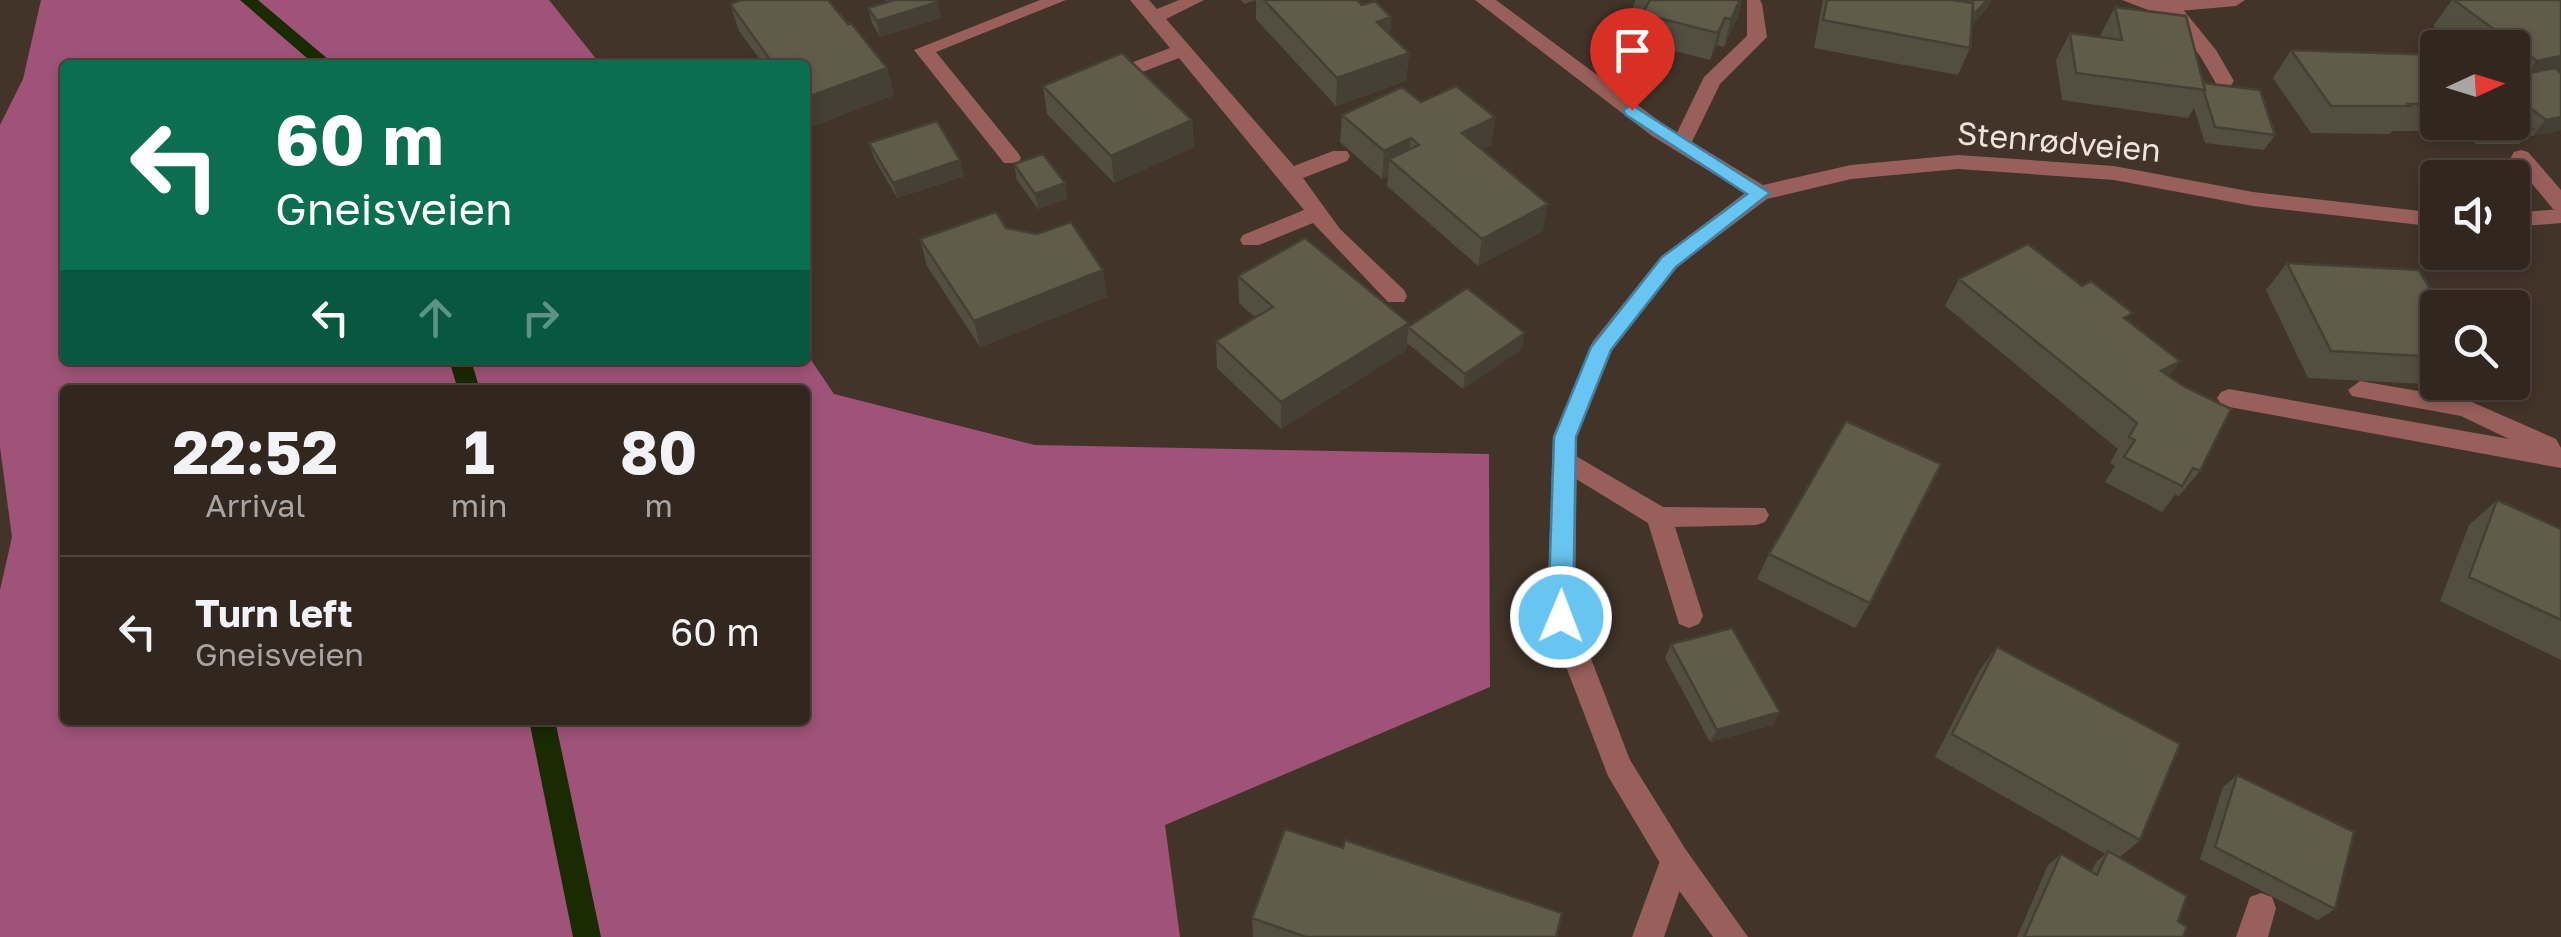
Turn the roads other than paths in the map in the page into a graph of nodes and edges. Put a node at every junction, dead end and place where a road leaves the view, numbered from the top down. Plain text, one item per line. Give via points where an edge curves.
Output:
1 (1058, 0) edge
2 (1140, 0) edge
3 (1195, 0) edge
4 (1484, 0) edge
5 (2131, 0) edge
6 (2236, 0) edge
7 (1753, 4) dead end
8 (2170, 6) junction
9 (1154, 17) junction
10 (1182, 50) junction
11 (1130, 70) edge
12 (2224, 81) edge
13 (1681, 145) junction
14 (1340, 156) dead end
15 (2520, 157) dead end
16 (1010, 158) dead end
17 (1290, 175) junction
18 (1760, 193) junction
19 (2561, 204) edge
20 (1318, 213) junction
21 (2561, 216) edge
22 (2420, 218) edge
23 (2530, 219) edge
24 (1251, 240) dead end
25 (1396, 296) dead end
26 (2360, 390) dead end
27 (2230, 398) dead end
28 (2561, 455) edge
29 (1564, 459) junction
30 (1756, 515) dead end
31 (1659, 517) junction
32 (1688, 616) dead end
33 (1675, 860) junction
34 (1648, 937) edge
35 (1732, 937) edge

1 - 16 street via 924,50
2 - 9 street
3 - 9 street
4 - 13 street
5 - 8 street
6 - 8 street
7 - 13 street via 1758,36 1711,81
8 - 12 street
9 - 10 street
10 - 11 street
10 - 17 street
13 - 18 street
14 - 17 street
15 - 19 street
17 - 20 street
18 - 22 street, Stenrødveien via 1851,172 1958,162 2114,173
18 - 29 street, Stenrødveien via 1669,262 1602,347 1565,437
20 - 24 street
20 - 25 street
21 - 23 street
26 - 28 street via 2465,408
27 - 28 street
29 - 31 street
29 - 33 street, Stenrødveien via 1561,617 1618,766
30 - 31 street
31 - 32 street
33 - 34 street
33 - 35 street, Stenrødveien

